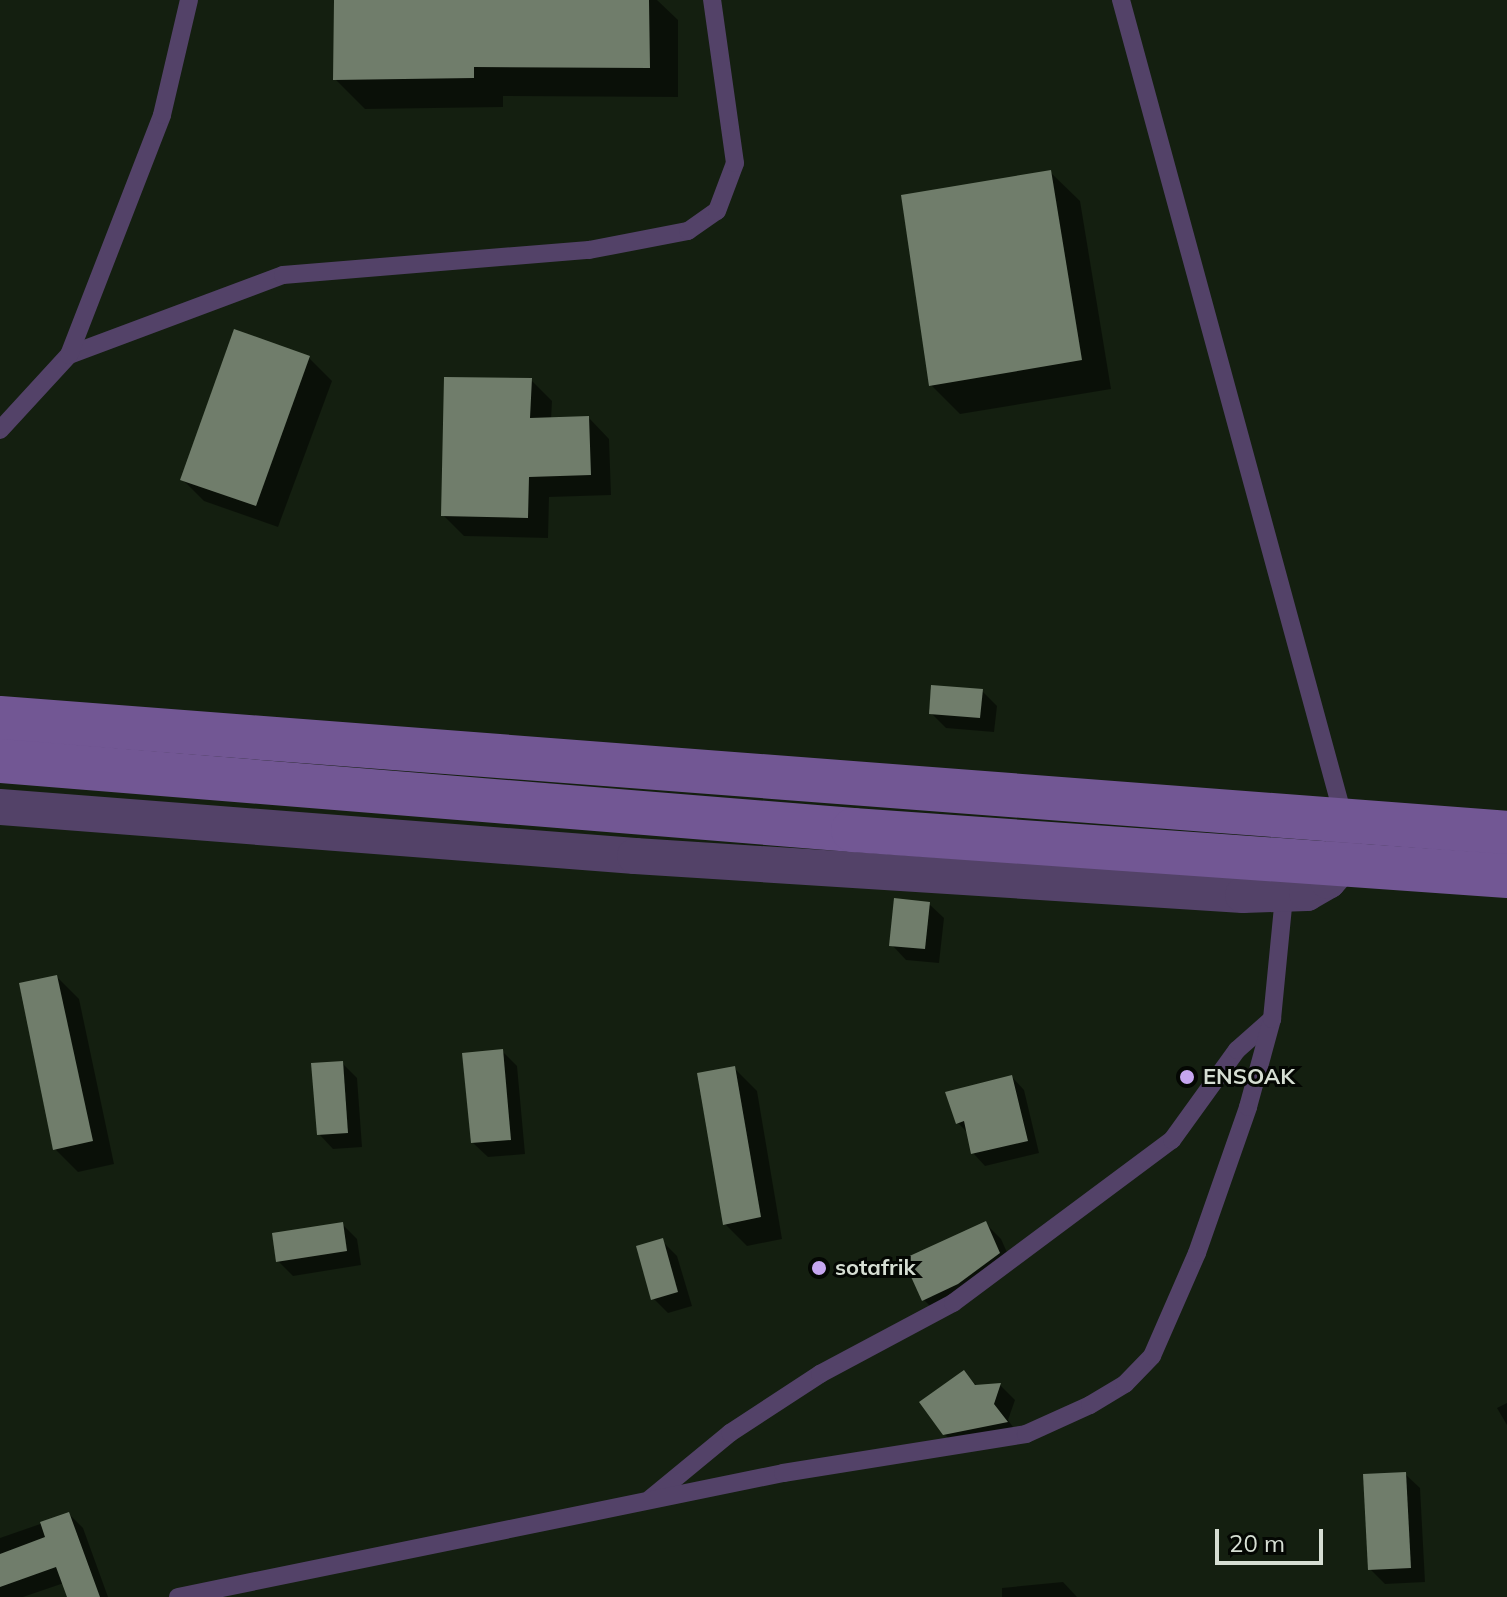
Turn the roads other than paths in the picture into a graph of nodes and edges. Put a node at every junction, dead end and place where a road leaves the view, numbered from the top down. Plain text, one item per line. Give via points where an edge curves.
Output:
1 (189, 0) edge
2 (712, 0) edge
3 (1121, 0) edge
4 (69, 355) junction
5 (0, 430) edge
6 (0, 718) edge
7 (0, 761) edge
8 (0, 807) edge
9 (1345, 822) junction
10 (1507, 833) edge
11 (1342, 865) junction
12 (1507, 876) edge
13 (1284, 896) junction
14 (1272, 1019) junction
15 (648, 1500) junction
16 (178, 1597) edge

1 - 4 lane via 162,115
2 - 4 lane via 735,163 717,211 688,231 589,250 283,275
3 - 9 lane
4 - 5 lane
6 - 9 street
7 - 11 street
8 - 13 street via 635,856
9 - 10 street
9 - 11 street
11 - 12 street
11 - 13 street via 1307,893
13 - 14 lane
14 - 15 lane via 1237,1050 1172,1140 953,1303 820,1374 730,1433
14 - 15 lane via 1248,1107 1197,1253 1152,1356 1125,1384 1026,1434
15 - 16 lane

